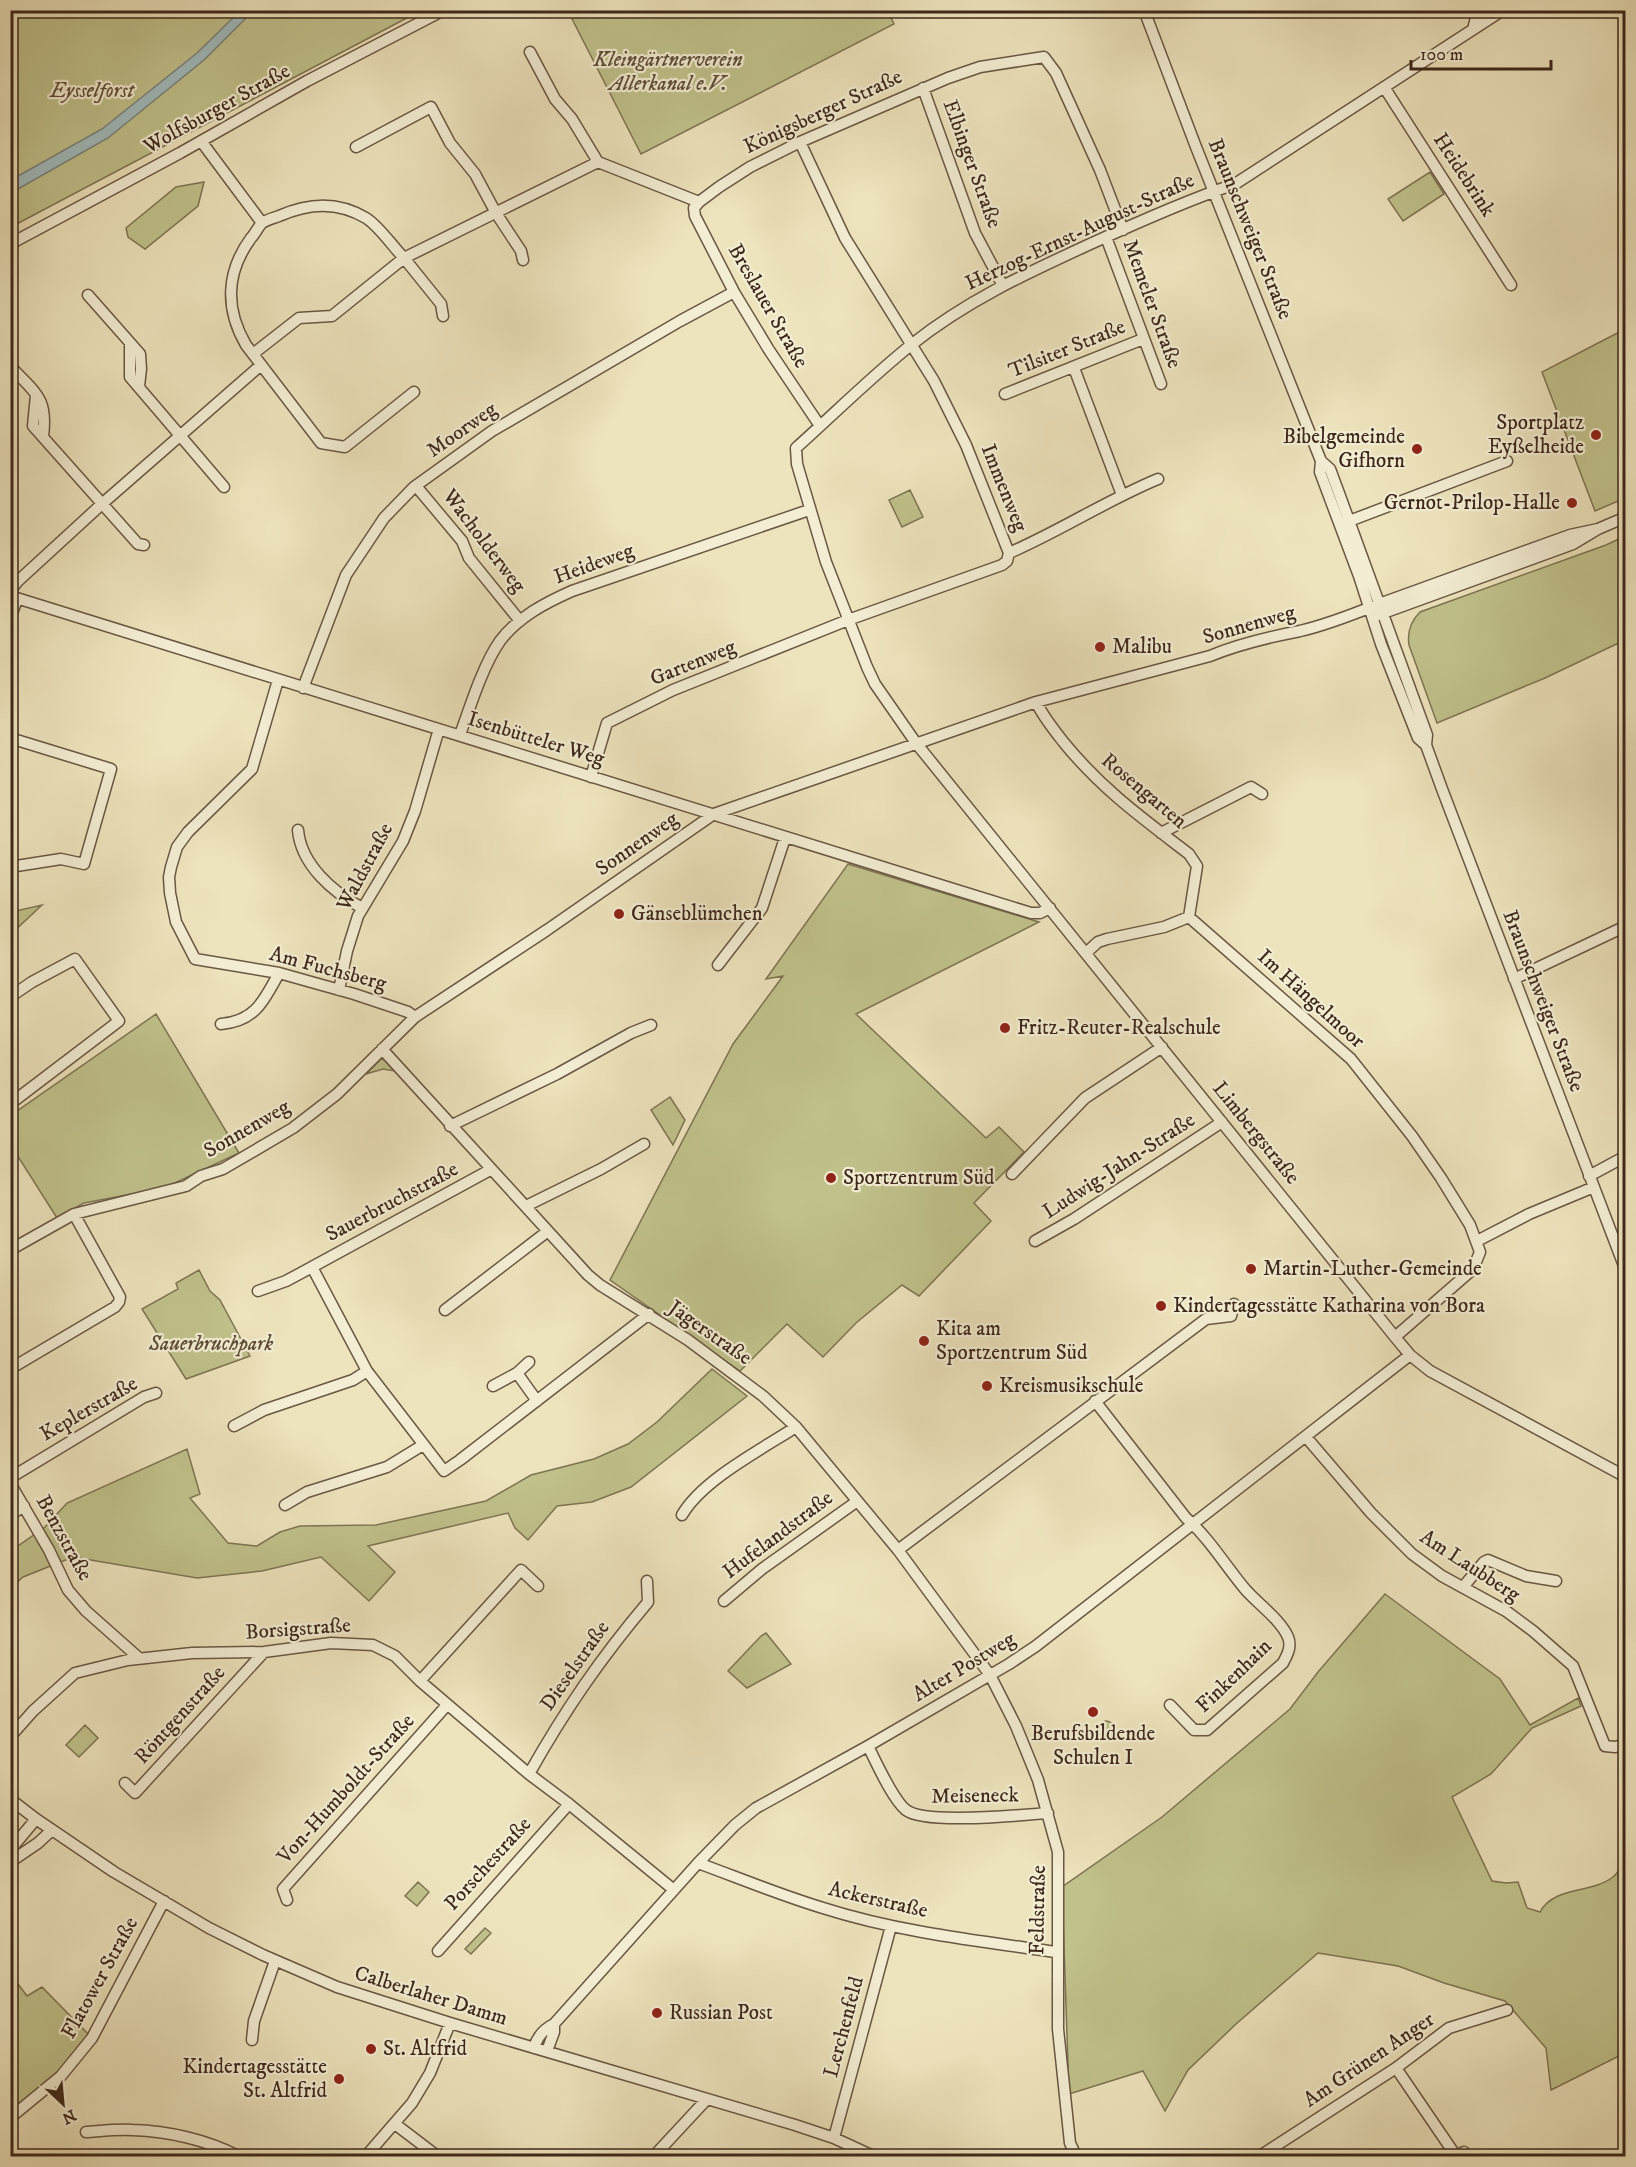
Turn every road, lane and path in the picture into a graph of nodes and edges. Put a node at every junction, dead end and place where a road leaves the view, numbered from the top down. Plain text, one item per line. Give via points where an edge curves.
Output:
1 (444, 10) edge
2 (1144, 10) edge
3 (1478, 10) edge
4 (1503, 10) edge
5 (1473, 29) junction
6 (530, 52) dead end
7 (1384, 87) junction
8 (923, 88) junction
9 (201, 141) junction
10 (800, 142) junction
11 (356, 147) dead end
12 (598, 162) junction
13 (1213, 191) junction
14 (699, 202) junction
15 (496, 213) junction
16 (262, 223) junction
17 (1122, 230) junction
18 (1106, 237) junction
19 (10, 244) edge
20 (404, 258) junction
21 (523, 260) dead end
22 (1002, 284) junction
23 (1510, 285) dead end
24 (734, 292) junction
25 (88, 295) dead end
26 (443, 316) dead end
27 (1143, 339) junction
28 (911, 345) junction
29 (253, 354) junction
30 (261, 365) junction
31 (10, 366) edge
32 (1074, 368) junction
33 (1161, 384) dead end
34 (414, 392) dead end
35 (1005, 394) dead end
36 (820, 426) junction
37 (181, 435) junction
38 (1507, 461) dead end
39 (1158, 479) dead end
40 (416, 486) junction
41 (224, 487) dead end
42 (1122, 495) junction
43 (103, 503) junction
44 (809, 510) junction
45 (1626, 517) edge
46 (1345, 523) junction
47 (144, 545) dead end
48 (1009, 553) junction
49 (13, 595) edge
50 (1376, 611) junction
51 (10, 619) edge
52 (848, 620) junction
53 (520, 621) junction
54 (278, 680) junction
55 (303, 688) junction
56 (1036, 702) junction
57 (439, 729) junction
58 (460, 735) junction
59 (10, 738) edge
60 (916, 743) junction
61 (591, 777) junction
62 (1262, 794) dead end
63 (714, 814) junction
64 (298, 830) dead end
65 (1161, 833) junction
66 (785, 838) junction
67 (10, 867) edge
68 (362, 908) junction
69 (1050, 908) junction
70 (1189, 917) junction
71 (1626, 926) edge
72 (1086, 953) junction
73 (718, 965) dead end
74 (279, 973) junction
75 (1514, 979) junction
76 (339, 990) junction
77 (10, 997) edge
78 (415, 1017) junction
79 (221, 1024) dead end
80 (651, 1025) dead end
81 (1162, 1047) junction
82 (382, 1049) junction
83 (10, 1104) edge
84 (1222, 1122) junction
85 (450, 1126) junction
86 (644, 1144) dead end
87 (1626, 1156) edge
88 (490, 1170) junction
89 (1012, 1174) dead end
90 (1589, 1185) junction
91 (526, 1206) junction
92 (74, 1214) junction
93 (548, 1231) junction
94 (1035, 1241) dead end
95 (1477, 1241) junction
96 (10, 1250) edge
97 (312, 1267) junction
98 (1626, 1271) edge
99 (258, 1292) dead end
100 (1234, 1304) dead end
101 (445, 1310) dead end
102 (649, 1314) junction
103 (1395, 1337) junction
104 (1410, 1355) junction
105 (529, 1362) dead end
106 (10, 1369) edge
107 (367, 1371) junction
108 (517, 1373) junction
109 (493, 1386) dead end
110 (156, 1393) dead end
111 (537, 1401) junction
112 (1095, 1401) junction
113 (234, 1426) dead end
114 (796, 1427) junction
115 (1306, 1437) junction
116 (423, 1445) junction
117 (1626, 1477) edge
118 (10, 1478) edge
119 (10, 1483) edge
120 (856, 1502) junction
121 (285, 1505) dead end
122 (24, 1506) junction
123 (10, 1515) edge
124 (682, 1515) dead end
125 (1192, 1524) junction
126 (898, 1550) junction
127 (647, 1581) dead end
128 (1556, 1581) dead end
129 (538, 1586) dead end
130 (1463, 1587) junction
131 (724, 1601) dead end
132 (264, 1652) junction
133 (139, 1658) junction
134 (990, 1675) junction
135 (420, 1681) junction
136 (447, 1705) junction
137 (1170, 1705) dead end
138 (10, 1737) edge
139 (1626, 1744) edge
140 (868, 1746) junction
141 (529, 1774) junction
142 (125, 1783) dead end
143 (10, 1799) edge
144 (568, 1804) junction
145 (1048, 1813) junction
146 (36, 1819) junction
147 (52, 1830) junction
148 (10, 1850) edge
149 (10, 1862) edge
150 (698, 1863) junction
151 (674, 1890) junction
152 (287, 1900) dead end
153 (164, 1901) junction
154 (891, 1926) junction
155 (438, 1951) dead end
156 (1056, 1952) junction
157 (275, 1961) junction
158 (1507, 2010) dead end
159 (450, 2023) junction
160 (554, 2024) junction
161 (252, 2040) dead end
162 (534, 2048) junction
163 (547, 2051) junction
164 (1396, 2068) junction
165 (707, 2099) junction
166 (10, 2118) edge
167 (395, 2124) junction
168 (86, 2132) dead end
169 (834, 2138) junction
170 (866, 2155) edge
171 (238, 2157) edge
172 (366, 2157) edge
173 (437, 2157) edge
174 (654, 2157) edge
175 (1076, 2157) edge
176 (1260, 2157) edge
177 (1456, 2157) edge
178 (1467, 2157) edge

1 - 9 street, Wolfsburger Straße
2 - 13 street, Braunschweiger Straße
3 - 5 street
4 - 5 street, Herzog-Ernst-August-Straße
5 - 7 street, Herzog-Ernst-August-Straße
6 - 12 street via 555,99
7 - 13 street, Herzog-Ernst-August-Straße via 1235,184
7 - 23 street, Heidebrink
8 - 10 street, Königsberger Straße
8 - 17 street, Königsberger Straße via 980,67 1044,57 1056,73 1100,170
8 - 22 street, Elbinger Straße via 971,225
9 - 16 street
9 - 19 street, Wolfsburger Straße
10 - 14 street, Königsberger Straße via 750,167
10 - 28 street, Immenweg via 845,238
11 - 15 street via 431,107 450,144 476,174
12 - 14 street
12 - 15 street
13 - 17 street, Herzog-Ernst-August-Straße
13 - 46 street, Braunschweiger Straße via 1321,461 1329,469
14 - 24 street, Breslauer Straße via 694,208 695,216
15 - 20 street
15 - 21 street
16 - 20 street via 312,206 325,204 346,209 368,219
16 - 29 street via 238,259 232,279 232,315
17 - 18 street, Herzog-Ernst-August-Straße
18 - 22 street, Herzog-Ernst-August-Straße
18 - 27 street, Memeler Straße
20 - 26 street via 441,304
20 - 29 street via 332,316 299,318
22 - 28 street, Herzog-Ernst-August-Straße
24 - 36 street, Breslauer Straße
24 - 40 street, Moorweg via 492,431
25 - 37 street via 130,344 130,377
27 - 32 street, Tilsiter Straße
27 - 33 street, Memeler Straße
28 - 36 street, Herzog-Ernst-August-Straße
28 - 48 street, Immenweg via 966,445
29 - 30 street
30 - 34 street via 321,443 337,446 345,447
30 - 37 street
31 - 43 street via 36,395 33,426
32 - 35 street, Tilsiter Straße
32 - 42 street
36 - 44 street, Herzog-Ernst-August-Straße via 796,448 796,464
37 - 41 street
37 - 43 street
38 - 46 street
39 - 42 street
40 - 53 street, Wacholderweg
40 - 55 street, Moorweg via 384,518 346,575
42 - 48 street
43 - 47 street via 138,544
43 - 49 street via 18,581
44 - 52 street, Herzog-Ernst-August-Straße
44 - 53 street, Heideweg via 572,591
45 - 50 street, Sonnenweg
46 - 50 street, Braunschweiger Straße
48 - 52 street, Immenweg via 1002,565
49 - 51 street
49 - 54 street, Isenbütteler Weg
50 - 56 street, Sonnenweg
50 - 75 street, Braunschweiger Straße via 1427,735 1426,745
52 - 60 street, Herzog-Ernst-August-Straße via 875,684
52 - 61 street, Gartenweg via 673,690 607,723
53 - 58 street, Heideweg via 493,654
54 - 55 street, Isenbütteler Weg
54 - 74 street, Am Fuchsberg via 252,769 188,832 177,847 169,877 176,922 195,959
55 - 57 street, Isenbütteler Weg
56 - 60 street, Sonnenweg
56 - 65 street, Rosengarten via 1043,717 1090,773
57 - 58 street, Isenbütteler Weg
57 - 68 street, Waldstraße via 403,841
58 - 61 street, Isenbütteler Weg
59 - 67 street via 111,769 84,864 61,859
60 - 63 street, Sonnenweg
60 - 69 street, Limbergstraße
61 - 63 street, Isenbütteler Weg
62 - 65 street via 1251,788
63 - 66 street, Isenbütteler Weg
63 - 78 street, Sonnenweg
64 - 68 street via 303,852 315,869 344,898
65 - 70 street, Rosengarten via 1190,854 1197,866
66 - 69 street, Isenbütteler Weg via 1031,912
66 - 73 street via 762,908
68 - 76 street, Waldstraße
69 - 72 street, Limbergstraße
70 - 72 street via 1164,927 1098,942
70 - 95 street, Im Hängelmoor via 1351,1059 1442,1178
71 - 75 street
72 - 81 street, Limbergstraße
74 - 76 street, Am Fuchsberg
74 - 79 street via 260,1008 236,1023
75 - 90 street, Braunschweiger Straße
76 - 78 street, Am Fuchsberg
77 - 83 street via 75,959 119,1021
78 - 82 street, Sonnenweg
80 - 85 street
81 - 84 street, Limbergstraße
81 - 89 street via 1085,1098
82 - 85 street, Jägerstraße
82 - 92 street, Sonnenweg via 337,1094 293,1128 223,1169 186,1186
84 - 94 street, Ludwig-Jahn-Straße via 1074,1220
84 - 103 street, Limbergstraße
85 - 88 street, Jägerstraße
86 - 91 street
87 - 90 street
88 - 91 street, Jägerstraße
88 - 97 street, Sauerbruchstraße
90 - 95 street
90 - 98 street, Braunschweiger Straße
91 - 93 street, Jägerstraße
92 - 96 street, Sonnenweg
92 - 106 street via 120,1297 119,1302
93 - 101 street
93 - 102 street, Jägerstraße via 600,1285
95 - 103 street via 1480,1252 1473,1269
97 - 99 street, Sauerbruchstraße
97 - 107 street, Sauerbruchstraße
100 - 112 street via 1231,1316 1206,1319
102 - 111 street, Sauerbruchstraße
102 - 114 street, Jägerstraße via 755,1389
103 - 104 street, Limbergstraße
104 - 115 street, Alter Postweg
104 - 117 street, Limbergstraße via 1430,1371
105 - 108 street
107 - 113 street via 353,1380 264,1410
107 - 116 street, Sauerbruchstraße
108 - 109 street
108 - 111 street
110 - 118 street, Keplerstraße
111 - 116 street, Sauerbruchstraße via 444,1471
112 - 125 street
112 - 126 street
114 - 120 street, Jägerstraße
114 - 124 street via 732,1468 690,1501
115 - 125 street, Alter Postweg
115 - 130 street, Am Laubberg via 1396,1539 1428,1566
116 - 121 street via 387,1467 306,1492
119 - 122 street, Benzstraße
120 - 126 street, Jägerstraße
120 - 131 street, Hufelandstraße
122 - 123 street
122 - 133 street, Benzstraße via 68,1590
125 - 134 street, Alter Postweg via 1036,1646
125 - 137 street, Finkenhain via 1284,1631 1289,1652 1283,1663 1207,1730 1194,1730
126 - 134 street, Jägerstraße
127 - 141 street, Dieselstraße via 648,1602 588,1678
128 - 130 street via 1526,1576 1488,1560
129 - 135 street via 521,1570
130 - 139 street, Am Laubberg via 1533,1630 1573,1666 1605,1746
132 - 133 street, Borsigstraße
132 - 135 street, Borsigstraße via 331,1643 373,1645 395,1656
132 - 142 street, Röntgenstraße via 135,1793
133 - 138 street, Borsigstraße via 75,1673
134 - 140 street, Alter Postweg
134 - 145 street, Feldstraße via 1016,1726
135 - 136 street, Borsigstraße
136 - 141 street, Borsigstraße
136 - 152 street, Von-Humboldt-Straße via 283,1889
140 - 145 street, Meiseneck via 898,1801 917,1816 978,1818
140 - 150 street, Alter Postweg via 756,1808
141 - 144 street, Borsigstraße
143 - 146 street, Calberlaher Damm
144 - 151 street, Borsigstraße
144 - 155 street, Porschestraße
145 - 156 street, Feldstraße via 1058,1852
146 - 147 street, Calberlaher Damm
146 - 148 street
147 - 149 street
147 - 153 street, Calberlaher Damm
150 - 151 street, Alter Postweg
150 - 154 street, Ackerstraße via 824,1909
151 - 160 street, Alter Postweg
153 - 157 street, Calberlaher Damm
153 - 166 street, Flatower Straße via 92,2038 61,2076
154 - 156 street, Ackerstraße
154 - 169 street, Lerchenfeld
156 - 175 street, Feldstraße via 1060,2061 1070,2143
157 - 159 street, Calberlaher Damm via 337,1987
157 - 161 street via 254,2021
158 - 164 street, Am Grünen Anger via 1449,2028
159 - 162 street, Calberlaher Damm
159 - 167 street via 430,2073
160 - 162 street, Alter Postweg via 536,2040
160 - 163 street, Alter Postweg
162 - 163 street, Calberlaher Damm
163 - 165 street, Calberlaher Damm
164 - 176 street, Am Grünen Anger
164 - 177 street
165 - 169 street, Calberlaher Damm
165 - 174 street
167 - 172 street
167 - 173 street
168 - 171 street via 133,2130 185,2137
169 - 170 street, Calberlaher Damm
177 - 178 street via 1464,2152

